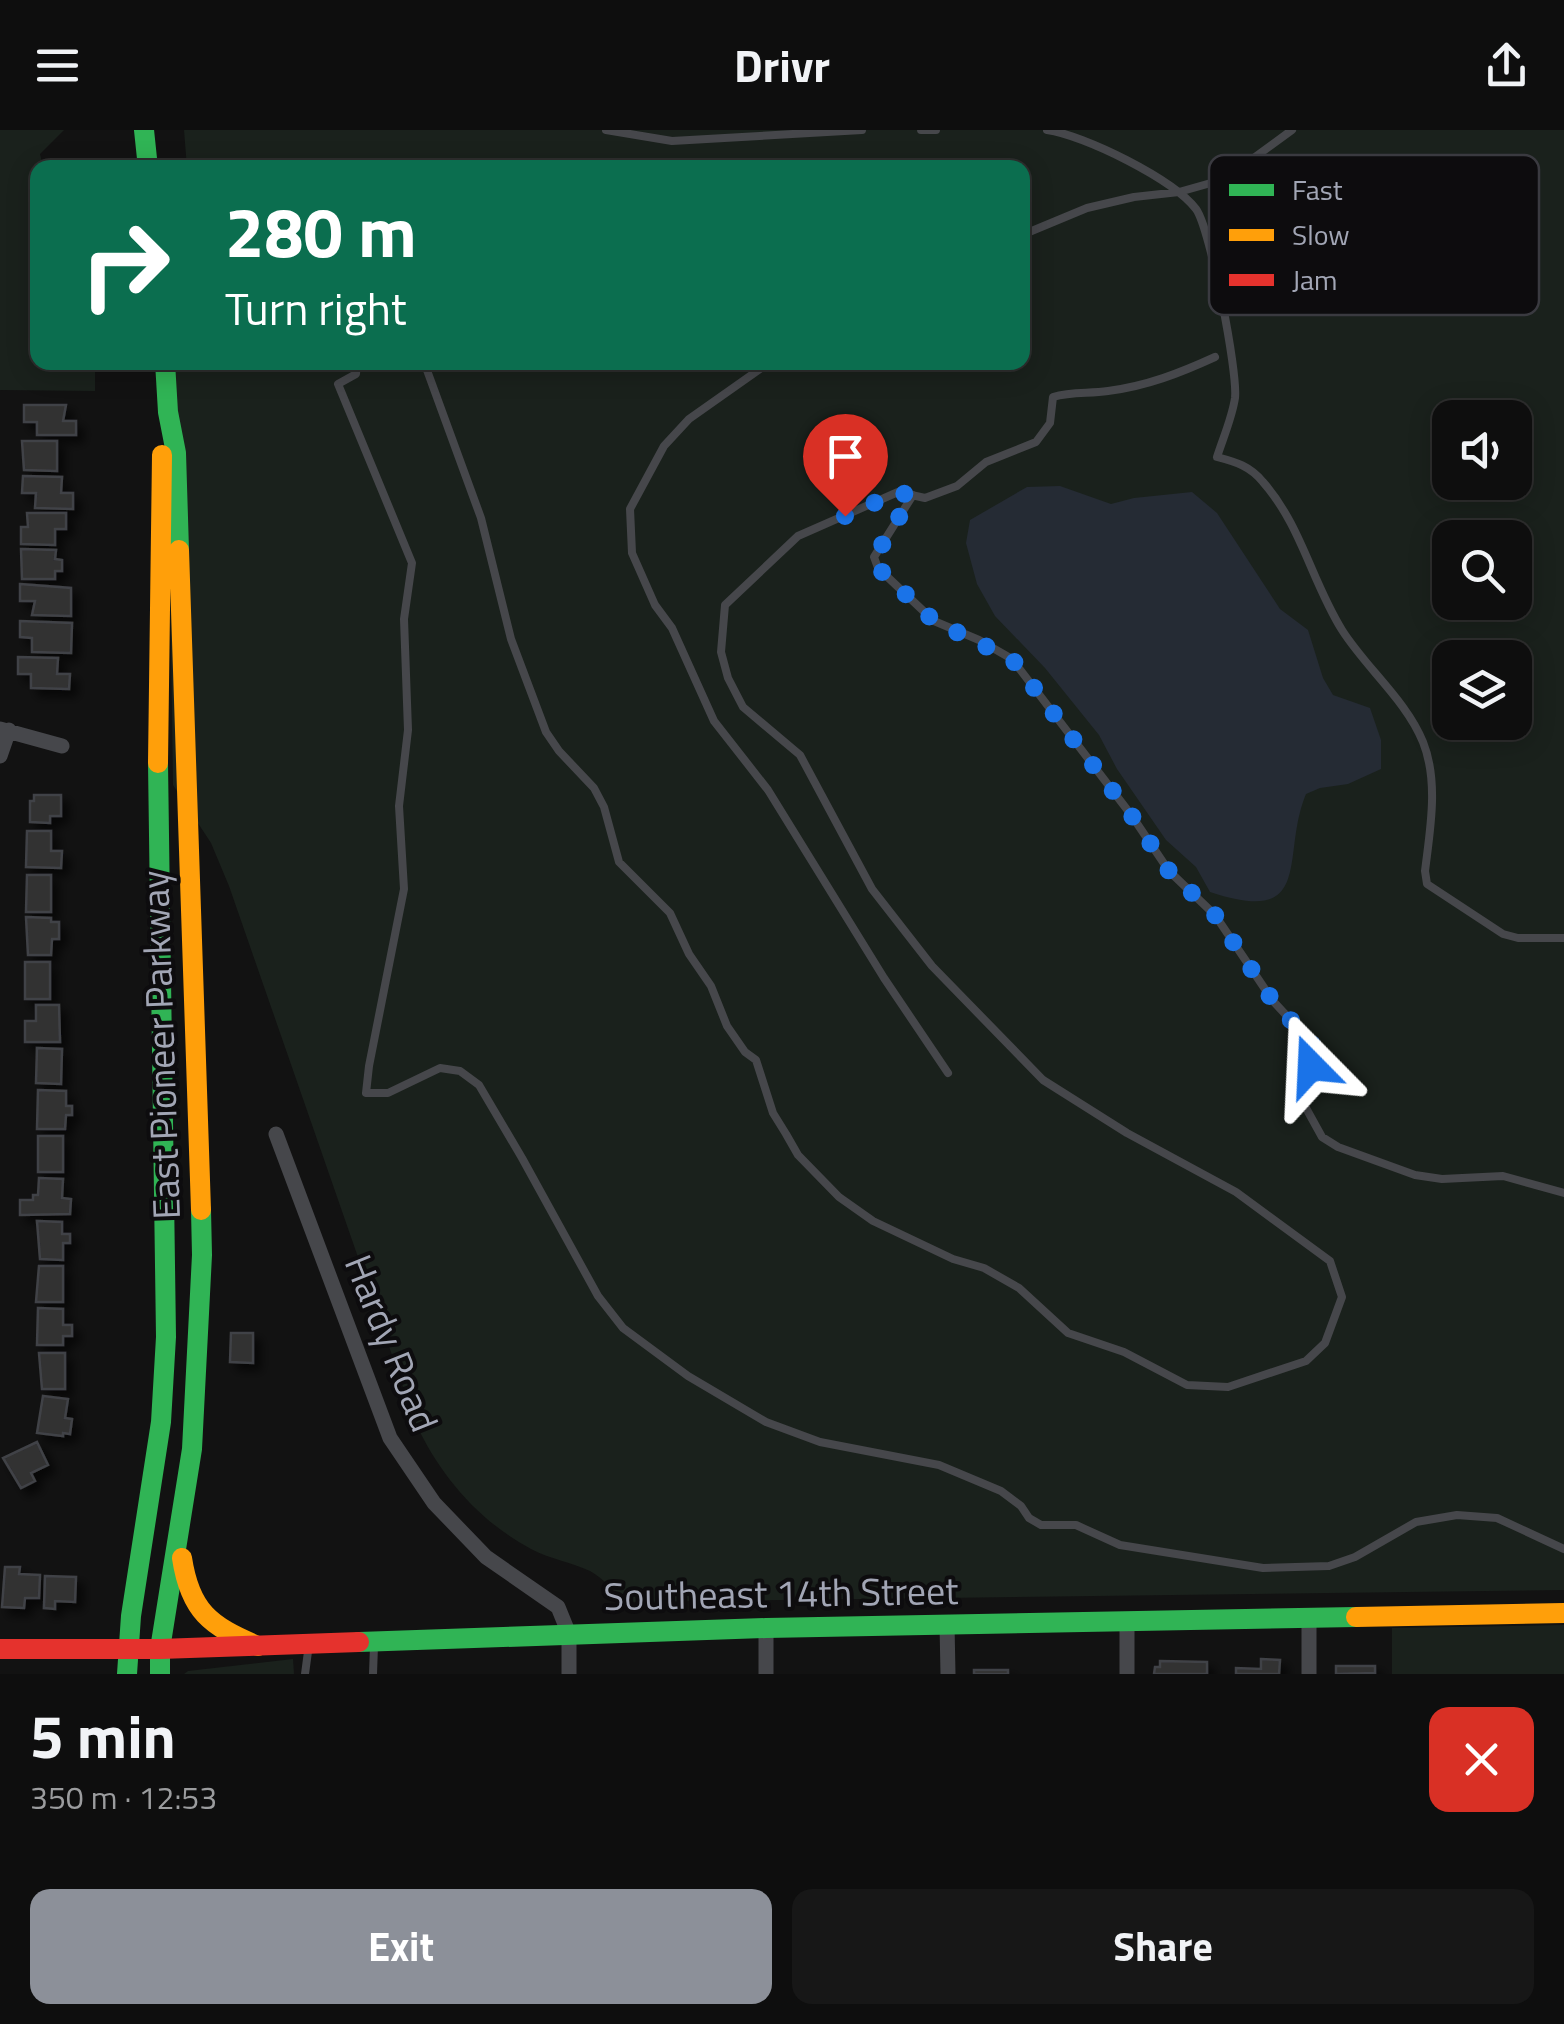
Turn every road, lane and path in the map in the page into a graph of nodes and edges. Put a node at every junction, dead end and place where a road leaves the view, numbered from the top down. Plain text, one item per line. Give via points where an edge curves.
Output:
1 (144, 130) edge
2 (606, 130) edge
3 (862, 130) edge
4 (921, 130) edge
5 (936, 130) edge
6 (1047, 130) edge
7 (1292, 130) edge
8 (1258, 155) edge
9 (147, 160) edge
10 (1209, 184) edge
11 (1179, 192) junction
12 (1030, 232) edge
13 (1209, 243) edge
14 (1224, 315) edge
15 (1215, 357) dead end
16 (165, 370) edge
17 (356, 370) edge
18 (427, 370) edge
19 (759, 370) edge
20 (168, 412) junction
21 (912, 496) junction
22 (5, 730) edge
23 (62, 746) dead end
24 (0, 756) edge
25 (1564, 938) edge
26 (948, 1074) dead end
27 (276, 1134) dead end
28 (1564, 1193) edge
29 (179, 1534) junction
30 (1564, 1549) edge
31 (1564, 1613) edge
32 (1309, 1618) junction
33 (1127, 1621) junction
34 (947, 1624) junction
35 (766, 1628) junction
36 (568, 1634) junction
37 (374, 1641) junction
38 (310, 1644) junction
39 (258, 1646) junction
40 (0, 1648) edge
41 (127, 1649) junction
42 (160, 1649) junction
43 (127, 1674) edge
44 (160, 1674) edge
45 (305, 1674) edge
46 (372, 1674) edge
47 (569, 1674) edge
48 (766, 1674) edge
49 (948, 1674) edge
50 (1127, 1674) edge
51 (1309, 1674) edge

1 - 9 main road
2 - 3 lane via 672,141
4 - 5 lane
6 - 11 lane via 1112,153
7 - 8 lane
10 - 11 lane
11 - 12 lane via 1087,208
11 - 13 lane via 1198,211
14 - 25 lane via 1235,396 1217,457 1244,464 1262,480 1342,630 1424,743 1431,776 1426,884 1503,934
15 - 21 lane via 1138,386 1053,397 1050,423 1036,442 986,462 957,486
16 - 20 main road, East Pioneer Parkway
17 - 30 lane via 338,384 412,564 404,619 408,730 399,806 404,888 366,1093 388,1092 440,1068 460,1071 478,1086 623,1328 766,1422 820,1442 939,1465 1001,1491 1042,1524 1076,1525 1120,1545 1263,1568 1329,1566 1434,1516 1483,1514
18 - 21 lane via 482,518 536,711 558,752 584,775 604,807 618,862 670,913 728,1026 756,1060 773,1113 798,1155 874,1221 1020,1288 1068,1333 1188,1385 1228,1386 1306,1361 1324,1343 1342,1297 1330,1261 1236,1192 1043,1080 932,966 872,888 800,755 743,707 728,678 721,652 725,605 746,583 798,536 898,492
19 - 26 lane via 689,419 664,446 630,510 632,552 714,721 768,790
20 - 29 main road, East Pioneer Parkway via 176,453 202,1255 193,1431
20 - 41 main road, East Pioneer Parkway via 158,717 166,1337 153,1487
21 - 28 lane via 879,547 878,568 934,621 1012,659 1169,871 1215,915 1273,1001 1312,1043 1301,1099 1322,1136 1415,1175 1503,1176
22 - 23 street
22 - 24 street
27 - 36 street, Hardy Road via 390,1438 434,1503 486,1557 558,1607
29 - 39 main road via 185,1587 201,1614 222,1632
29 - 42 main road, East Pioneer Parkway
31 - 32 main road, Southeast 14th Street
32 - 33 main road, Southeast 14th Street
32 - 51 street
33 - 34 main road, Southeast 14th Street
33 - 50 street
34 - 35 main road, Southeast 14th Street
34 - 49 street
35 - 36 main road, Southeast 14th Street
35 - 48 street
36 - 37 main road, Southeast 14th Street
36 - 47 street
37 - 38 main road, Southeast 14th Street
37 - 46 lane
38 - 39 main road, Southeast 14th Street
38 - 45 lane
39 - 42 main road, Southeast 14th Street
40 - 41 main road, Southeast 14th Street
41 - 42 main road, Southeast 14th Street
41 - 43 main road, East Pioneer Parkway
42 - 44 main road, East Pioneer Parkway

